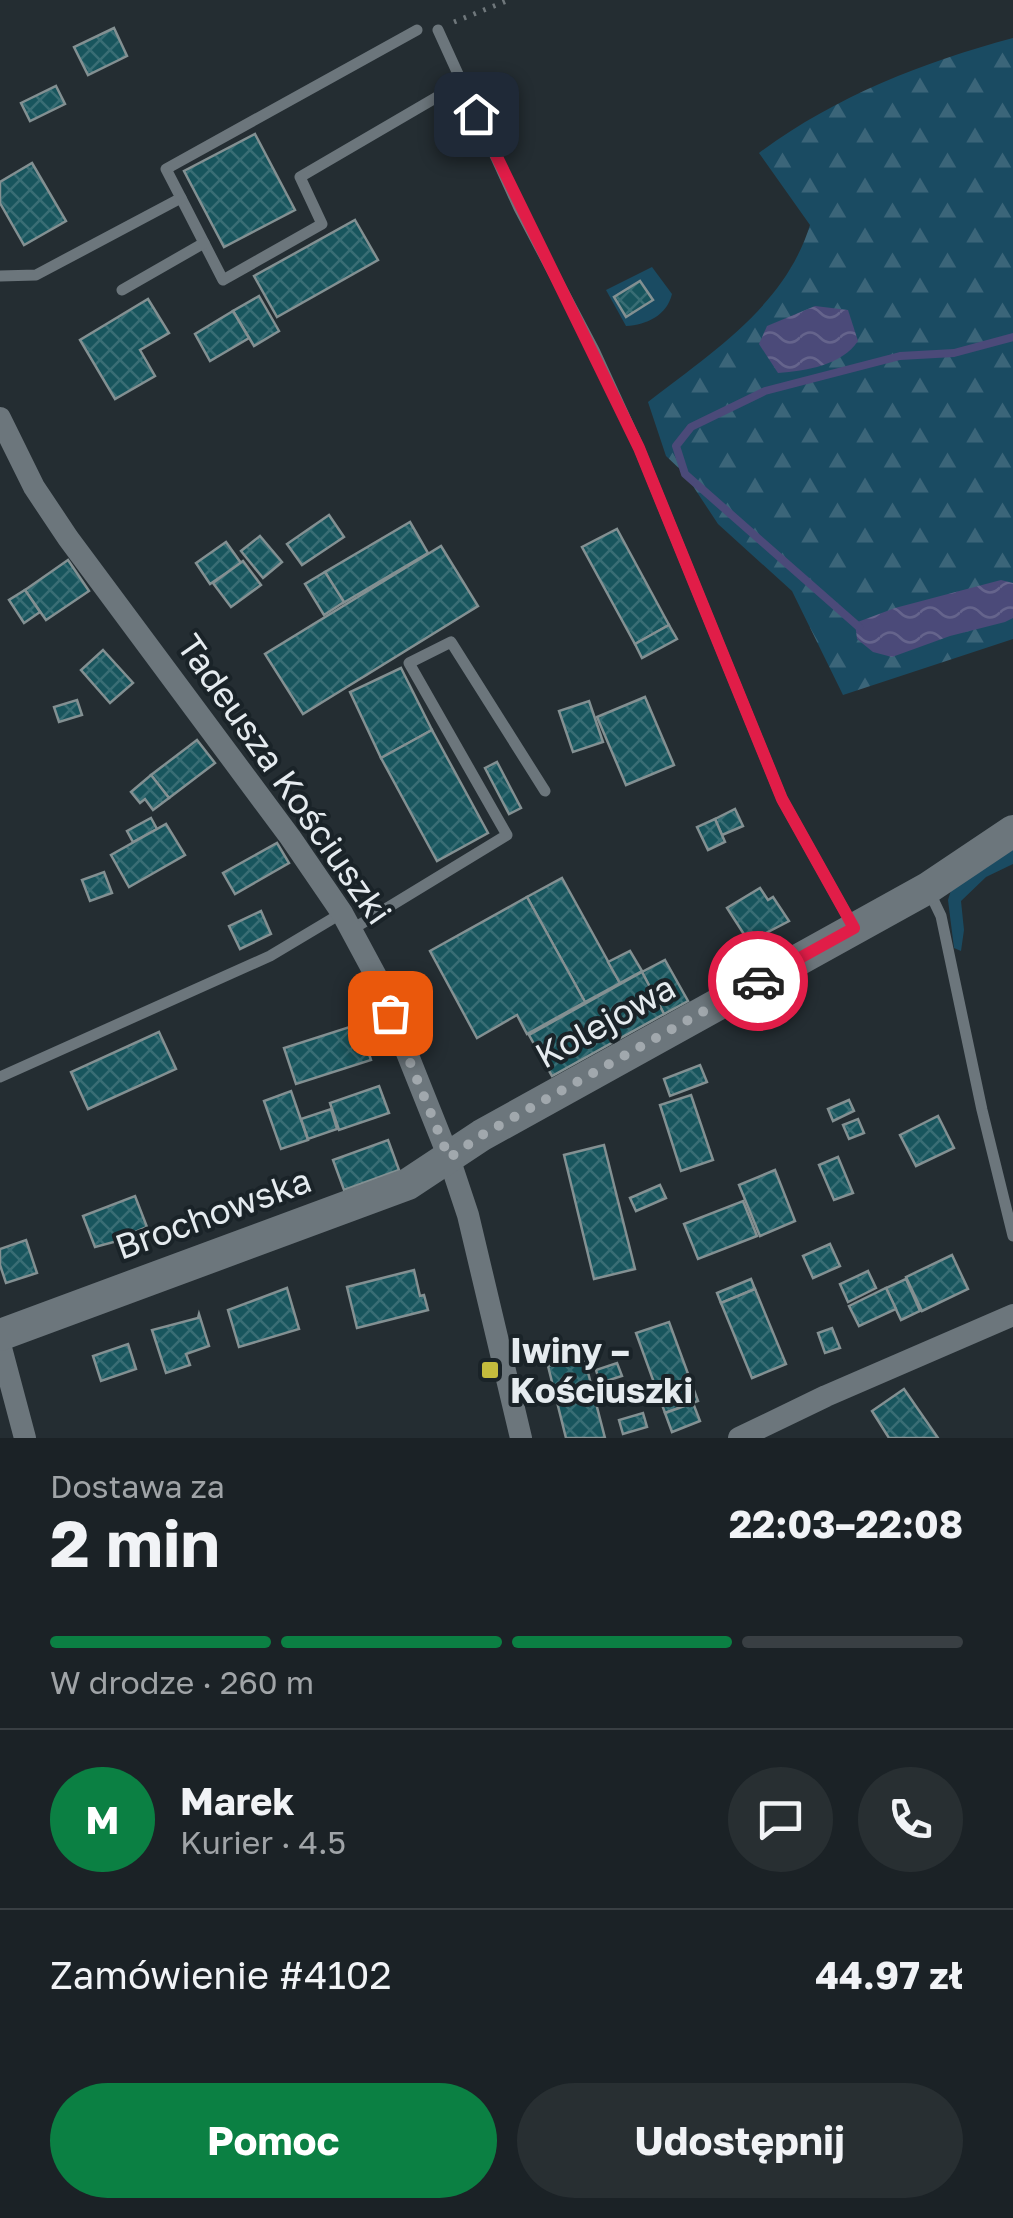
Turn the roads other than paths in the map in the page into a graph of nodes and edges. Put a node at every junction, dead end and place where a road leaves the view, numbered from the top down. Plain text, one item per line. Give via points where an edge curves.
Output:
1 (417, 30) dead end
2 (438, 30) road end
3 (462, 83) junction
4 (181, 198) junction
5 (204, 243) junction
6 (0, 276) edge
7 (122, 290) dead end
8 (0, 418) edge
9 (545, 791) dead end
10 (1013, 831) edge
11 (928, 888) junction
12 (347, 922) junction
13 (854, 928) junction
14 (0, 1077) edge
15 (449, 1158) junction
16 (1013, 1236) edge
17 (1013, 1315) edge
18 (0, 1335) edge
19 (0, 1344) edge
20 (25, 1438) edge
21 (521, 1438) edge
22 (738, 1438) edge

1 - 4 lane via 166,169
2 - 3 lane
3 - 5 lane via 300,176 322,224 223,280
3 - 13 lane via 639,448 782,799
4 - 5 lane
4 - 6 lane via 36,275
5 - 7 lane
8 - 12 street, Tadeusza Kościuszki via 68,538
9 - 12 lane via 451,642 409,664 507,835
10 - 11 street, Kolejowa
11 - 13 street, Kolejowa
11 - 16 lane via 942,916
12 - 14 lane
12 - 15 street, Tadeusza Kościuszki via 377,978
13 - 15 street, Kolejowa
15 - 18 street, Brochowska via 408,1184
15 - 21 street, Tadeusza Kościuszki via 483,1270
17 - 22 street
19 - 20 street

